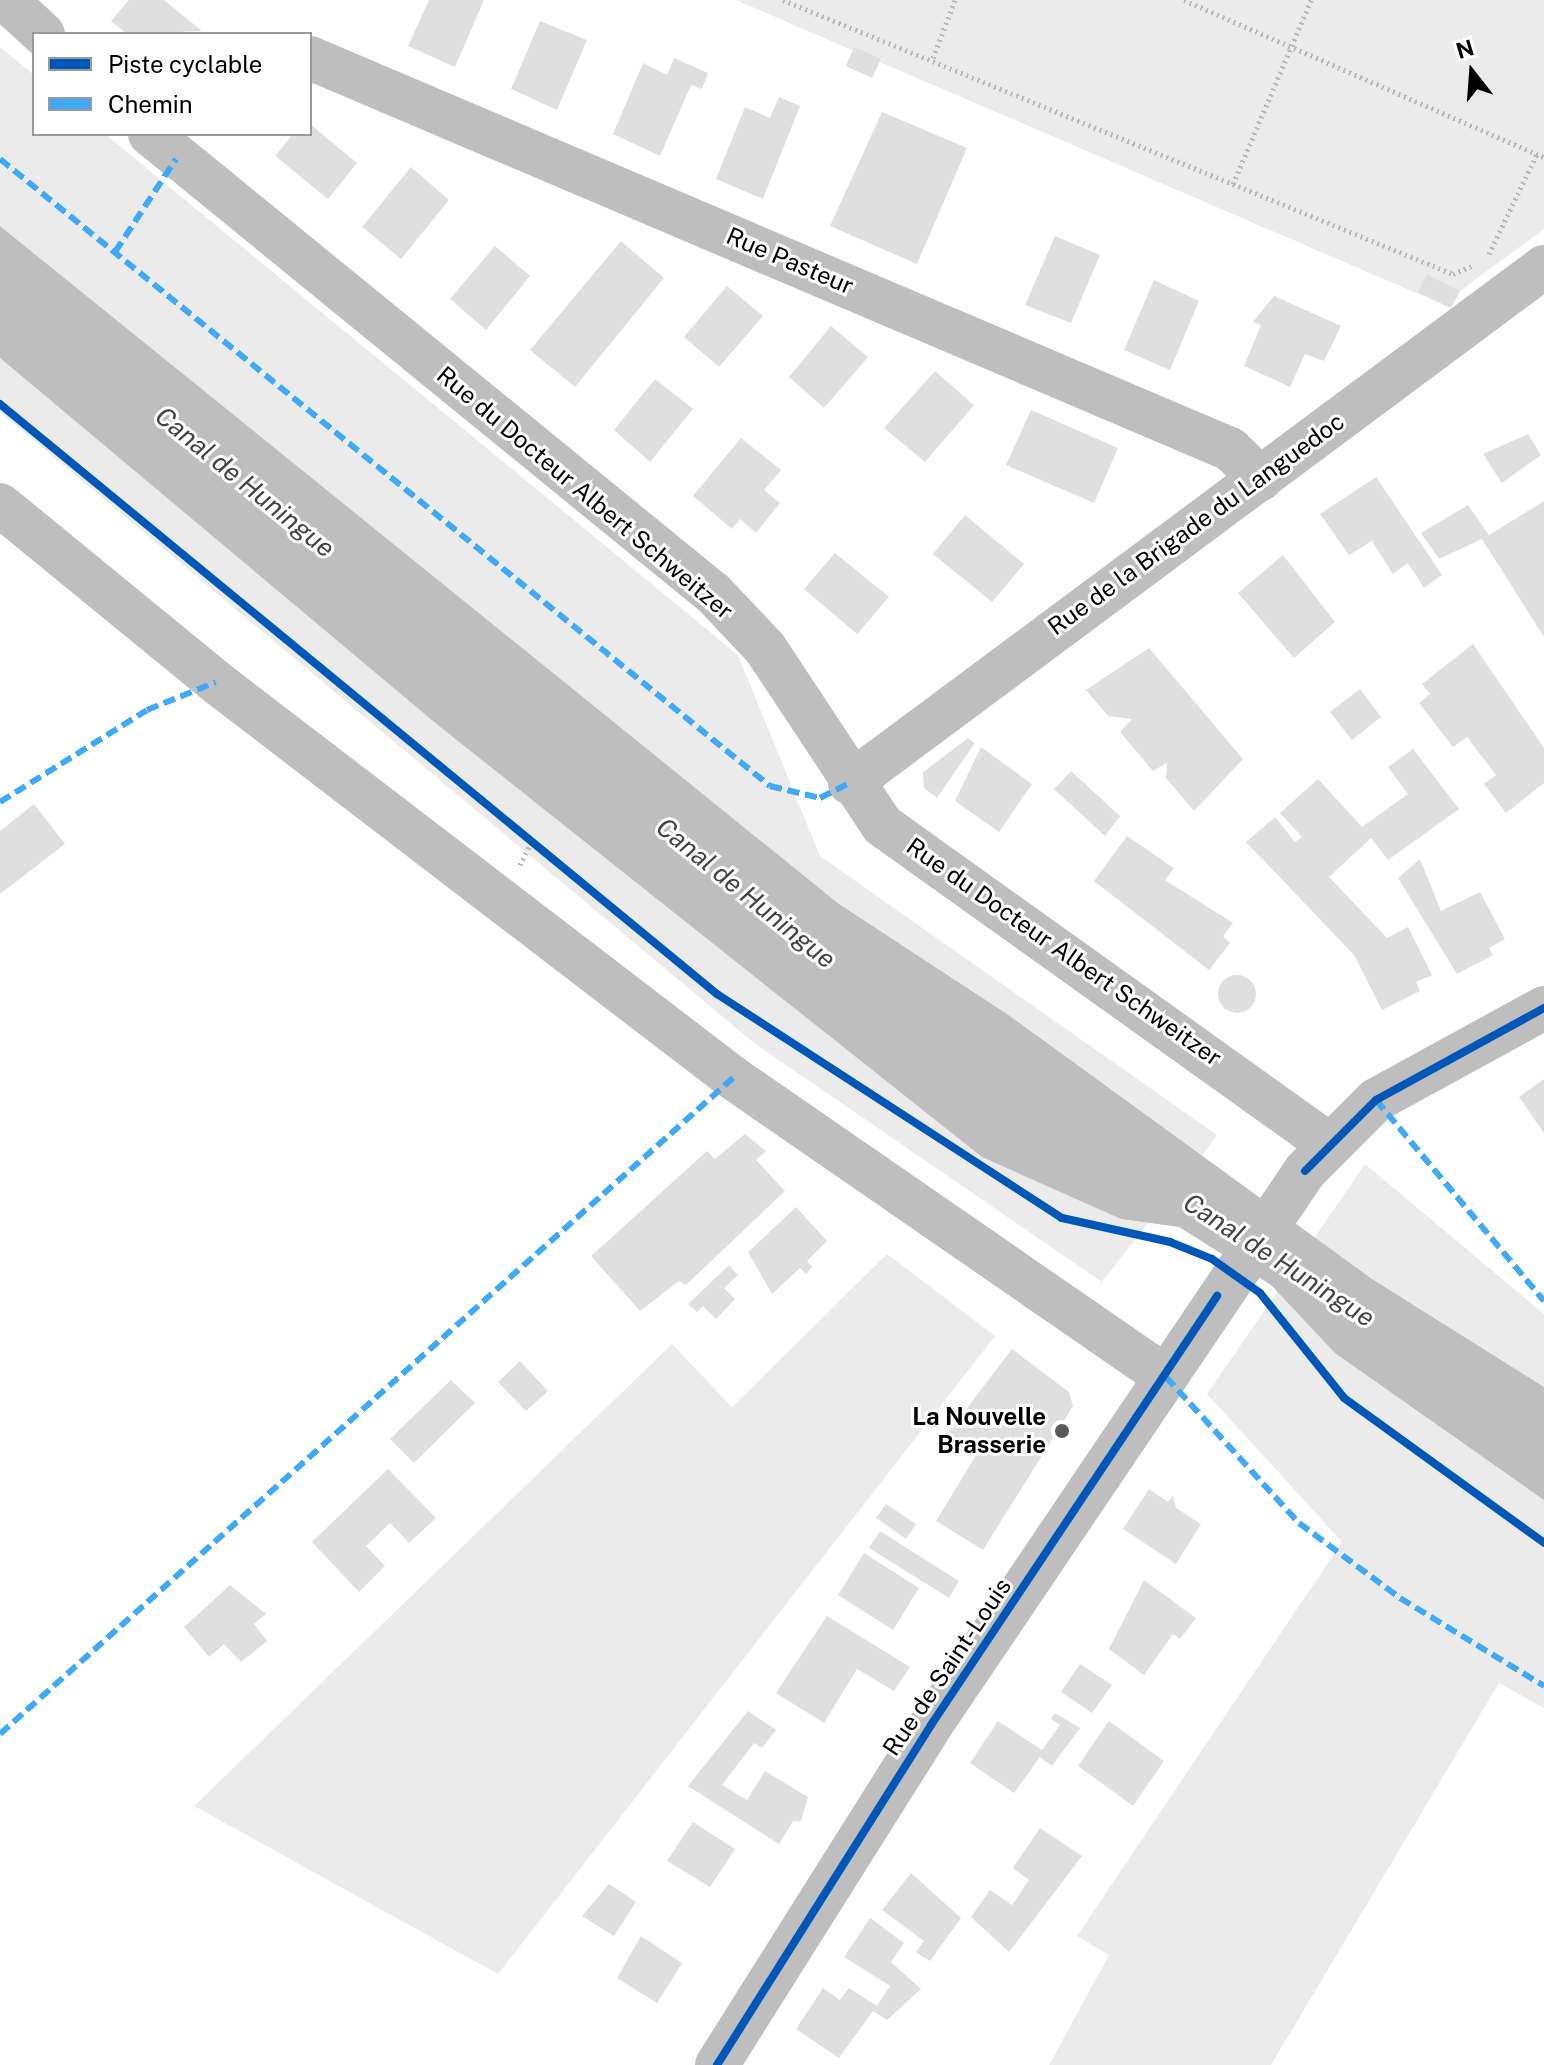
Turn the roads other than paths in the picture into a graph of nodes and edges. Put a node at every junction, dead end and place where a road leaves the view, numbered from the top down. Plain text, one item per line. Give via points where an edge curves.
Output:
1 (6, 0) edge
2 (41, 32) edge
3 (312, 59) edge
4 (174, 142) edge
5 (1544, 267) edge
6 (1261, 479) junction
7 (0, 505) edge
8 (850, 783) junction
9 (1544, 1008) edge
10 (1316, 1157) junction
11 (1166, 1377) junction
12 (717, 2065) edge

1 - 2 street
3 - 6 street, Rue Pasteur via 1230,449
4 - 8 street, Rue du Docteur Albert Schweitzer via 714,594 765,648
5 - 6 street, Rue de la Brigade du Languedoc
6 - 8 street, Rue de la Brigade du Languedoc
7 - 11 street via 216,682 733,1078
8 - 10 street, Rue du Docteur Albert Schweitzer via 882,825
9 - 10 street, Rue de Saint-Louis via 1376,1100
10 - 11 street, Rue de Saint-Louis
11 - 12 street, Rue de Saint-Louis via 931,1725

